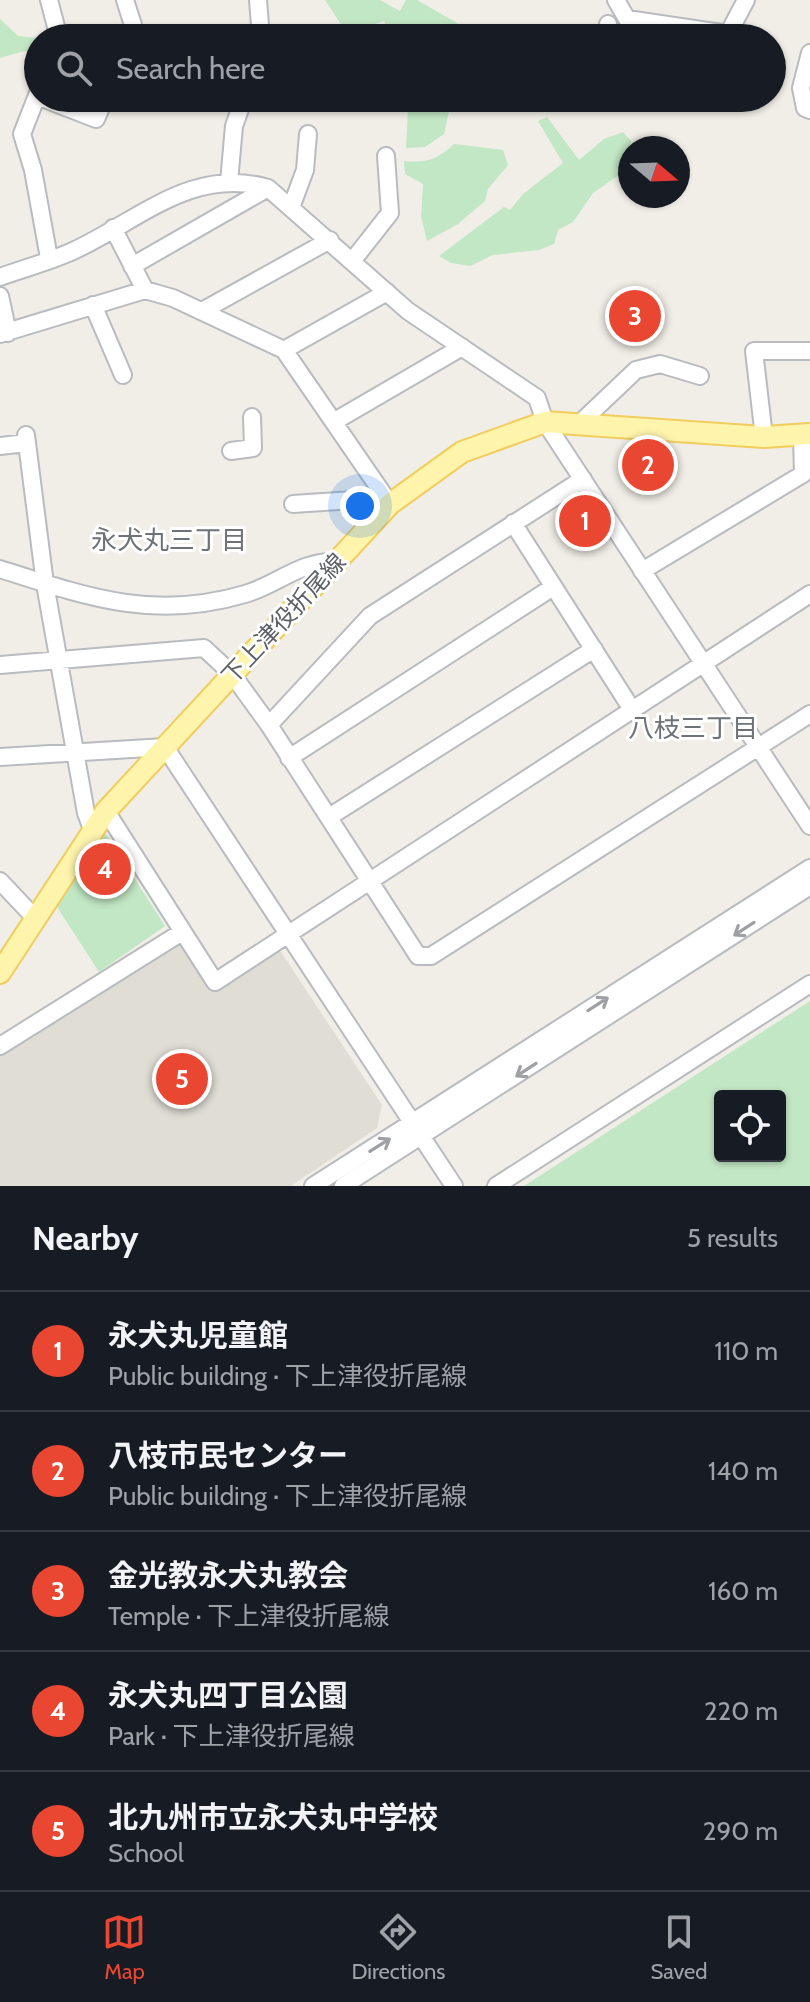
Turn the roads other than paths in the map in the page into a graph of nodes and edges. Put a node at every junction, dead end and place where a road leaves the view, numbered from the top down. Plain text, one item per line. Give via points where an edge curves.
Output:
1 (49, 0) edge
2 (125, 0) edge
3 (258, 0) edge
4 (616, 0) edge
5 (746, 0) edge
6 (55, 24) edge
7 (133, 24) edge
8 (260, 24) edge
9 (659, 24) edge
10 (739, 24) edge
11 (810, 53) edge
12 (810, 110) edge
13 (32, 112) edge
14 (79, 112) edge
15 (99, 112) edge
16 (239, 112) edge
17 (308, 134) dead end
18 (386, 156) dead end
19 (229, 182) junction
20 (268, 188) junction
21 (292, 205) junction
22 (113, 228) junction
23 (330, 240) junction
24 (49, 258) junction
25 (353, 260) junction
26 (132, 266) junction
27 (0, 277) edge
28 (145, 290) junction
29 (387, 292) junction
30 (0, 296) edge
31 (93, 305) junction
32 (202, 311) junction
33 (4, 334) edge
34 (462, 347) junction
35 (284, 350) junction
36 (810, 351) edge
37 (123, 375) dead end
38 (700, 376) dead end
39 (252, 417) dead end
40 (335, 421) junction
41 (545, 422) junction
42 (578, 425) junction
43 (806, 435) edge
44 (764, 437) junction
45 (0, 446) edge
46 (231, 451) dead end
47 (583, 479) junction
48 (387, 501) junction
49 (293, 504) dead end
50 (513, 523) junction
51 (336, 562) junction
52 (0, 569) edge
53 (642, 571) junction
54 (45, 584) junction
55 (553, 587) junction
56 (810, 594) edge
57 (594, 649) junction
58 (58, 660) junction
59 (703, 663) junction
60 (0, 665) edge
61 (232, 674) junction
62 (631, 708) junction
63 (810, 714) edge
64 (269, 725) junction
65 (758, 746) junction
66 (165, 747) junction
67 (74, 751) junction
68 (0, 757) edge
69 (289, 758) junction
70 (106, 811) junction
71 (329, 817) junction
72 (810, 826) edge
73 (92, 829) junction
74 (810, 868) edge
75 (0, 881) edge
76 (370, 881) junction
77 (810, 886) edge
78 (34, 917) junction
79 (182, 932) junction
80 (290, 933) junction
81 (0, 973) edge
82 (810, 984) edge
83 (0, 1046) edge
84 (417, 1130) junction
85 (313, 1186) edge
86 (343, 1186) edge
87 (454, 1186) edge
88 (496, 1186) edge

1 - 6 street
2 - 7 street
3 - 8 street
4 - 9 street via 627,19
5 - 10 street
11 - 12 street via 801,88
13 - 24 street via 22,134
14 - 15 street via 96,119
16 - 19 street
17 - 21 street via 305,170
18 - 25 street via 390,213
19 - 20 street
19 - 22 street via 169,197
20 - 21 street
20 - 26 street
21 - 23 street
22 - 24 street via 74,251
22 - 26 street
23 - 25 street
23 - 32 street
24 - 27 street
25 - 29 street
26 - 28 street
28 - 31 street
28 - 32 street
29 - 34 street
29 - 35 street
30 - 33 street
31 - 33 street
31 - 37 street
32 - 35 street
34 - 40 street
34 - 41 street via 537,398
35 - 40 street
36 - 44 street via 754,351
38 - 42 street via 660,364 636,370
39 - 46 street via 253,448
40 - 48 street
41 - 42 main road, 下上津役折尾線
41 - 47 street
41 - 48 main road, 下上津役折尾線 via 462,452
42 - 44 main road, 下上津役折尾線
43 - 44 main road, 下上津役折尾線
43 - 53 street via 803,474
45 - 54 street via 26,439
47 - 50 street
47 - 53 street
48 - 49 street
48 - 51 main road, 下上津役折尾線
50 - 55 street
50 - 64 street via 370,616
51 - 54 street via 319,561 210,605 179,608 109,602
51 - 61 main road, 下上津役折尾線
52 - 54 street
53 - 59 street
54 - 58 street
55 - 57 street
55 - 69 street
56 - 59 street
57 - 62 street
57 - 71 street
58 - 60 street
58 - 61 street via 204,648
58 - 67 street
59 - 62 street
59 - 65 street
61 - 64 street
61 - 66 main road, 下上津役折尾線
62 - 76 street
63 - 65 street
64 - 69 street
65 - 72 street
65 - 76 street via 431,956 418,956
66 - 67 street
66 - 70 main road, 下上津役折尾線
66 - 80 street
67 - 68 street
67 - 73 street
69 - 71 street
70 - 73 main road, 下上津役折尾線
70 - 79 street
71 - 76 street
73 - 78 main road, 下上津役折尾線
84 -> 74 street
75 - 78 street
76 - 80 street
77 -> 84 street
78 - 81 main road, 下上津役折尾線
79 - 80 street via 215,982
79 - 83 street
80 - 84 street
82 - 88 street
85 -> 84 street
84 - 86 street
84 - 87 street

